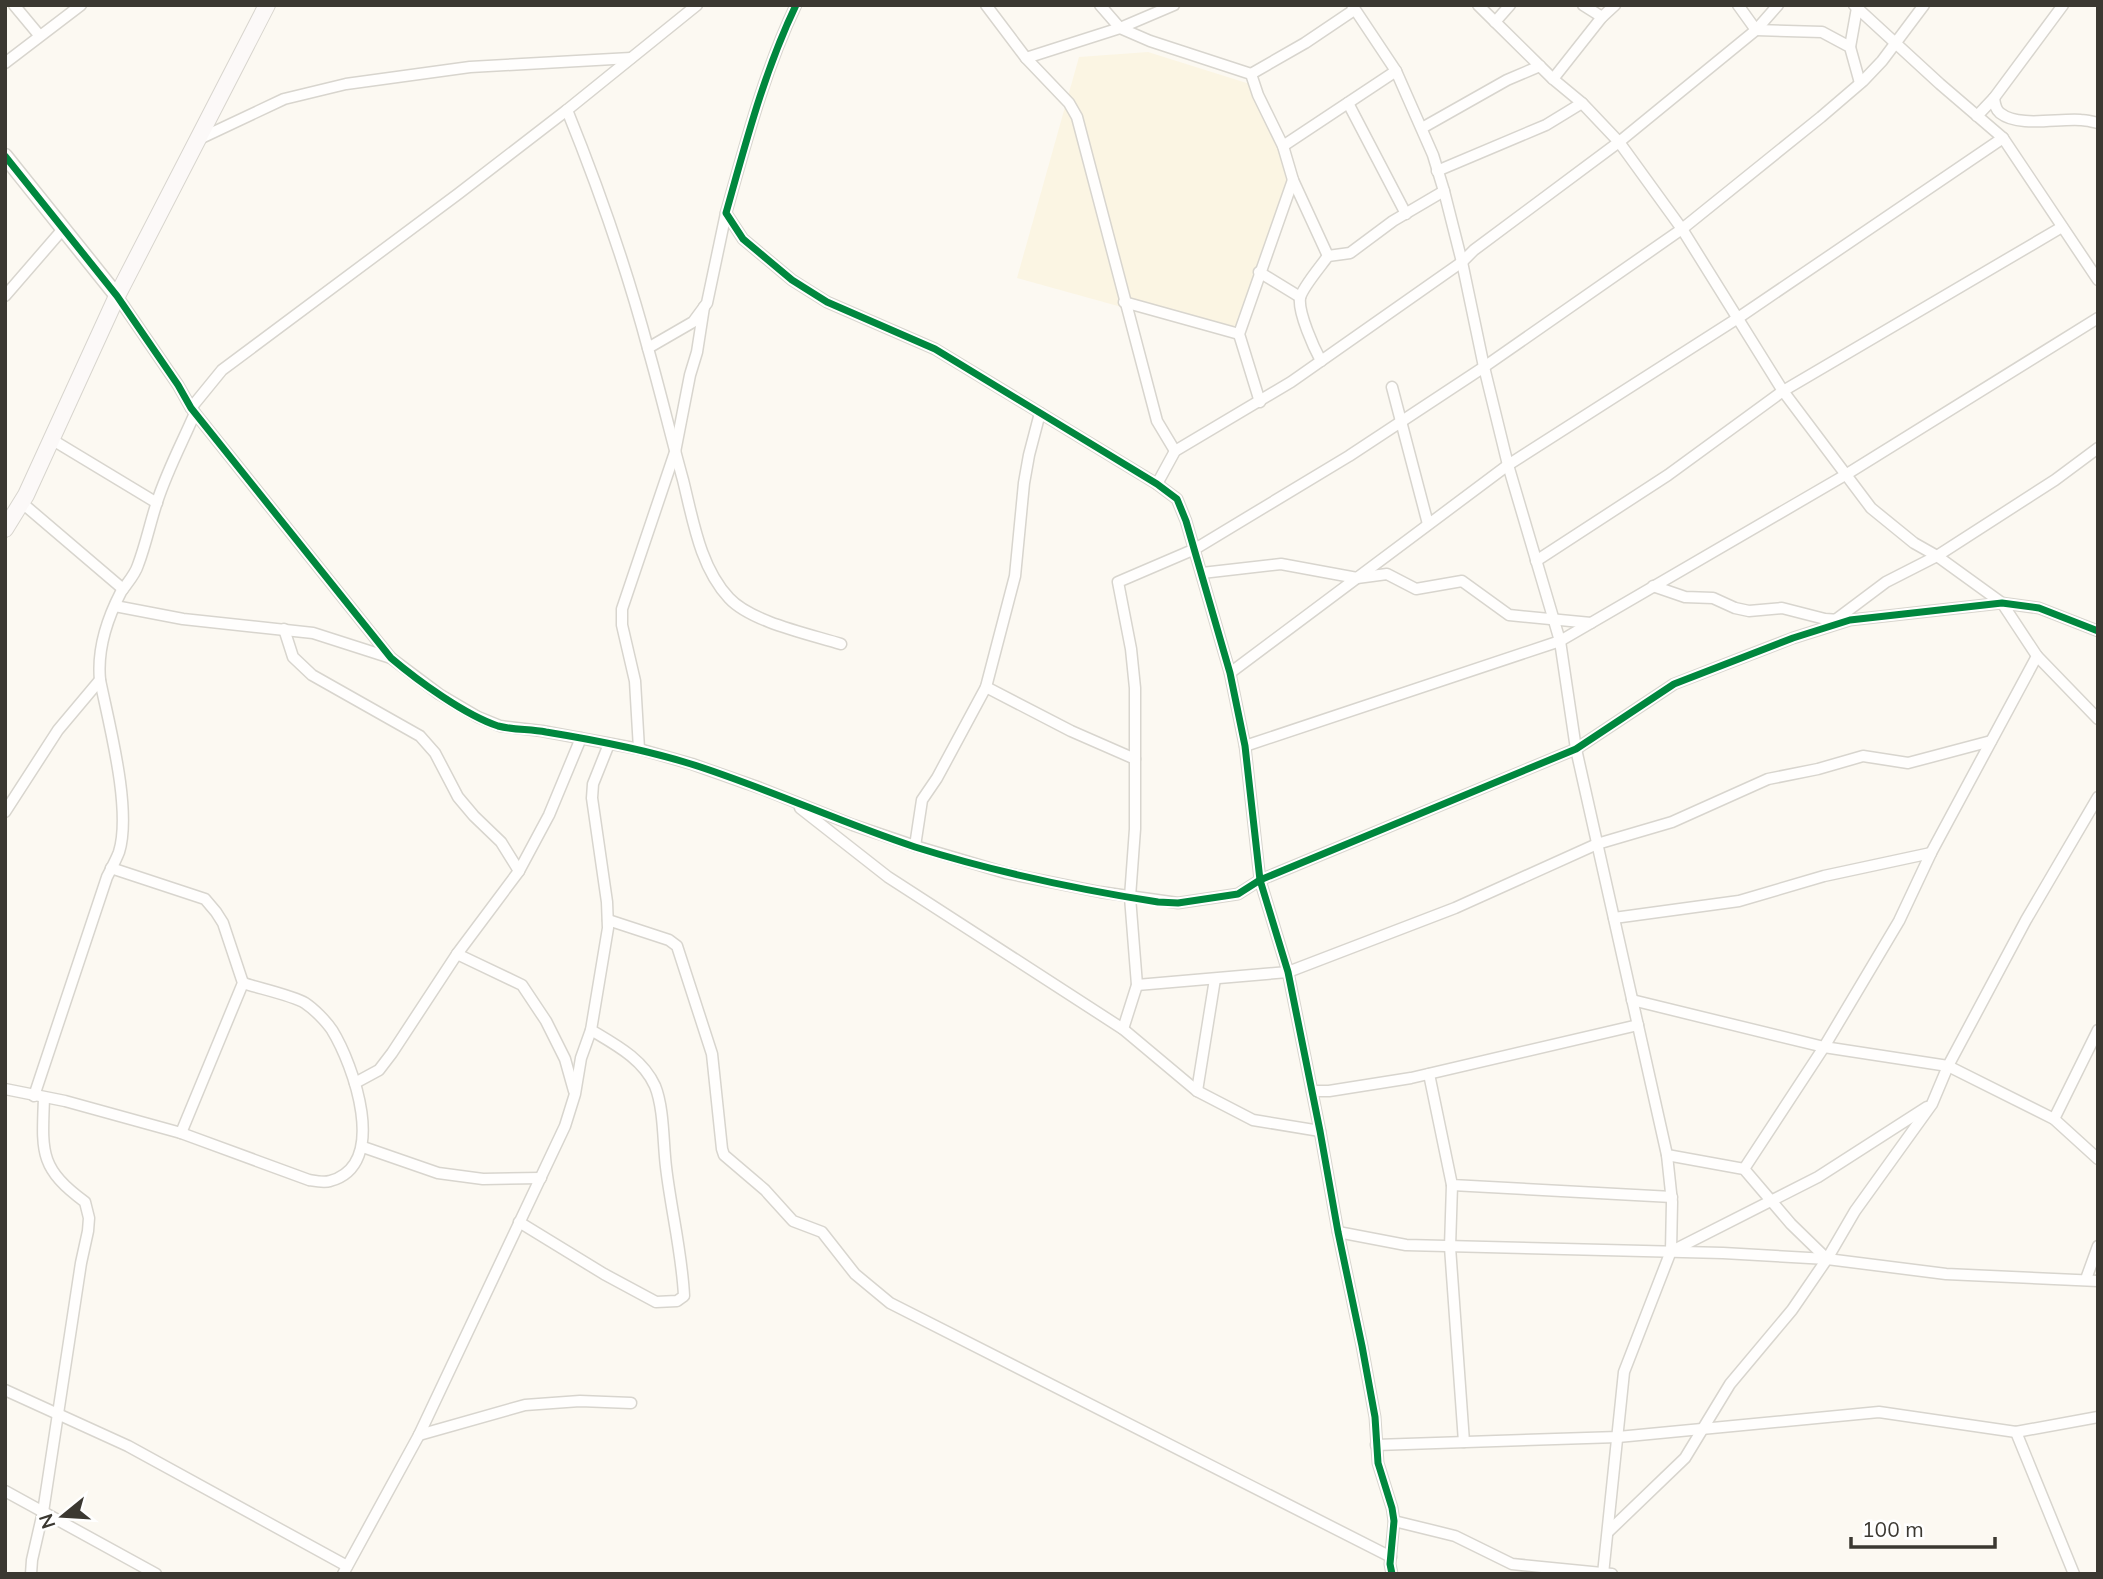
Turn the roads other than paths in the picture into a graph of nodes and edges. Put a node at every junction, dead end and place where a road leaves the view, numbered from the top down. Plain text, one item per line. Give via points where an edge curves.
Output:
1 (15, 5) edge
2 (81, 5) edge
3 (267, 5) edge
4 (697, 5) edge
5 (796, 5) edge
6 (986, 5) edge
7 (1100, 5) edge
8 (1174, 5) edge
9 (1478, 5) edge
10 (1510, 5) edge
11 (1583, 5) edge
12 (1615, 5) edge
13 (1738, 5) edge
14 (1778, 5) edge
15 (1924, 5) edge
16 (2063, 5) edge
17 (1855, 7) edge
18 (1353, 8) edge
19 (684, 9) edge
20 (1601, 17) junction
21 (1494, 22) junction
22 (1120, 28) junction
23 (1756, 30) junction
24 (39, 36) junction
25 (1894, 43) junction
26 (1850, 47) junction
27 (631, 58) junction
28 (1026, 58) junction
29 (5, 63) edge
30 (1540, 66) junction
31 (1396, 71) junction
32 (1251, 74) junction
33 (1553, 79) junction
34 (1860, 83) junction
35 (1994, 98) junction
36 (1348, 103) junction
37 (1582, 103) junction
38 (567, 110) junction
39 (1977, 116) junction
40 (2098, 123) edge
41 (1422, 128) junction
42 (2003, 138) junction
43 (197, 140) junction
44 (1619, 142) junction
45 (1283, 146) junction
46 (5, 156) edge
47 (1437, 171) junction
48 (1293, 180) junction
49 (1444, 191) junction
50 (726, 213) junction
51 (1406, 214) junction
52 (2062, 227) junction
53 (64, 229) junction
54 (1682, 229) junction
55 (1328, 256) junction
56 (1462, 262) junction
57 (1259, 272) junction
58 (2098, 280) edge
59 (5, 296) edge
60 (117, 296) junction
61 (1300, 297) junction
62 (1124, 302) junction
63 (704, 307) junction
64 (1738, 318) junction
65 (2098, 318) edge
66 (1239, 334) junction
67 (648, 348) junction
68 (1321, 361) junction
69 (1484, 367) junction
70 (1392, 387) dead end
71 (1783, 391) junction
72 (1260, 402) junction
73 (193, 410) junction
74 (1040, 413) junction
75 (1401, 421) junction
76 (51, 439) junction
77 (2098, 448) edge
78 (1175, 451) junction
79 (675, 452) junction
80 (1508, 465) junction
81 (1847, 474) junction
82 (1157, 484) junction
83 (21, 502) junction
84 (157, 503) junction
85 (1428, 524) junction
86 (5, 529) edge
87 (1195, 549) junction
88 (1937, 556) junction
89 (1536, 561) junction
90 (1202, 573) junction
91 (1357, 578) junction
92 (1653, 586) junction
93 (123, 589) junction
94 (2001, 603) junction
95 (115, 606) junction
96 (1554, 620) junction
97 (1850, 620) junction
98 (1834, 621) junction
99 (1591, 623) junction
100 (284, 629) junction
101 (2098, 631) edge
102 (1560, 641) junction
103 (841, 644) dead end
104 (2038, 656) junction
105 (391, 658) junction
106 (1230, 673) junction
107 (100, 680) junction
108 (986, 687) junction
109 (2098, 719) edge
110 (581, 738) junction
111 (1991, 741) junction
112 (609, 744) junction
113 (1245, 746) junction
114 (639, 749) junction
115 (1576, 749) junction
116 (1135, 759) junction
117 (2098, 797) edge
118 (790, 800) junction
119 (5, 812) edge
120 (1597, 844) junction
121 (915, 846) junction
122 (1931, 853) junction
123 (111, 868) junction
124 (519, 871) junction
125 (1260, 880) junction
126 (1130, 897) junction
127 (1614, 918) junction
128 (608, 920) junction
129 (457, 954) junction
130 (1289, 972) junction
131 (1215, 979) junction
132 (243, 983) junction
133 (1137, 985) junction
134 (1632, 1000) junction
135 (1638, 1025) junction
136 (1124, 1029) junction
137 (592, 1030) junction
138 (2097, 1031) edge
139 (1824, 1047) junction
140 (1948, 1066) junction
141 (1429, 1074) junction
142 (355, 1083) junction
143 (5, 1089) edge
144 (1197, 1091) junction
145 (1312, 1091) junction
146 (575, 1094) junction
147 (39, 1097) junction
148 (1932, 1104) junction
149 (2054, 1119) junction
150 (1320, 1131) junction
151 (181, 1133) junction
152 (363, 1147) junction
153 (1667, 1155) junction
154 (2098, 1159) edge
155 (1744, 1169) junction
156 (541, 1178) junction
157 (1452, 1185) junction
158 (1672, 1197) junction
159 (1771, 1201) junction
160 (519, 1222) junction
161 (1338, 1232) junction
162 (2098, 1246) edge
163 (1450, 1247) junction
164 (1671, 1251) junction
165 (1827, 1259) junction
166 (2092, 1280) edge
167 (5, 1390) edge
168 (631, 1404) dead end
169 (58, 1414) junction
170 (2098, 1418) edge
171 (1702, 1429) junction
172 (2016, 1432) junction
173 (419, 1435) junction
174 (1618, 1437) junction
175 (1464, 1442) junction
176 (1376, 1444) junction
177 (5, 1491) edge
178 (43, 1512) junction
179 (1394, 1521) junction
180 (1608, 1532) junction
181 (1391, 1557) junction
182 (345, 1570) edge
183 (1606, 1573) edge
184 (31, 1574) edge
185 (156, 1574) edge
186 (1392, 1574) edge
187 (2074, 1574) edge

1 - 24 street
2 - 24 street
3 - 43 main road
4 - 19 street
5 - 50 street via 760,93
6 - 28 street
7 - 22 street
8 - 22 street
9 - 21 street
10 - 21 street
11 - 20 street
12 - 20 street
13 - 23 street
14 - 23 street
15 - 25 street
16 - 35 street
17 - 25 street
17 - 26 street
18 - 31 street
18 - 32 street
19 - 27 street
20 - 33 street
21 - 30 street
22 - 28 street
22 - 32 street
23 - 26 street via 1822,32
23 - 44 street
24 - 29 street
25 - 34 street
25 - 39 street
26 - 34 street
27 - 38 street
27 - 43 street via 470,67 346,84 284,99
28 - 62 street via 1077,117
30 - 33 street
30 - 41 street
31 - 36 street
31 - 41 street
32 - 45 street
33 - 37 street
34 - 54 street
35 - 39 street
35 - 40 street via 2000,114 2011,118
36 - 45 street
36 - 51 street
37 - 44 street
37 - 47 street via 1546,125
38 - 67 street via 599,193
38 - 73 street via 222,370
39 - 42 street
41 - 47 street
42 - 52 street
42 - 64 street
43 - 60 main road
44 - 54 street
44 - 56 street
45 - 48 street
46 - 53 street
47 - 49 street
48 - 55 street
48 - 57 street
49 - 51 street
49 - 56 street
50 - 63 street
50 - 74 street via 743,239 792,280 827,302 935,349
51 - 55 street via 1349,253
52 - 58 street
52 - 71 street
53 - 59 street
53 - 60 street
54 - 64 street
54 - 69 street
55 - 61 street
56 - 68 street
56 - 69 street
57 - 61 street
57 - 66 street
60 - 73 street
60 - 76 main road
61 - 68 street via 1308,336
62 - 66 street
62 - 78 street via 1157,421
63 - 67 street via 693,322
63 - 79 street
64 - 71 street
64 - 80 street
65 - 81 street
66 - 72 street
67 - 79 street
68 - 72 street
69 - 75 street
69 - 80 street
70 - 75 street
71 - 81 street
71 - 89 street via 1668,475
72 - 78 street
73 - 84 street
73 - 105 street
74 - 82 street
74 - 108 street via 1024,483 1015,576
75 - 85 street
75 - 87 street
76 - 83 main road
76 - 84 street
77 - 88 street
78 - 82 street
79 - 103 street via 699,545 730,600 757,617
79 - 114 street via 622,609 635,681
80 - 85 street
80 - 89 street
81 - 88 street via 1871,508
81 - 92 street
82 - 87 street via 1177,499
83 - 86 main road
83 - 93 street
84 - 93 street via 137,568
85 - 91 street
87 - 90 street
87 - 116 street via 1118,582 1135,688
88 - 94 street
88 - 98 street via 1886,582
89 - 96 street
90 - 91 street via 1281,564
90 - 106 street
91 - 96 street via 1387,574 1416,589 1462,581 1508,615
91 - 106 street
92 - 98 street via 1685,597 1713,598 1749,611 1782,608
92 - 99 street
93 - 95 street
94 - 97 street
94 - 101 street via 2039,608
94 - 104 street
95 - 100 street via 183,619
95 - 107 street via 103,638
96 - 99 street
96 - 102 street
97 - 98 street
97 - 115 street via 1674,684
99 - 102 street
100 - 105 street
100 - 124 street via 293,657 312,675 420,736 435,753 458,797 501,842
102 - 113 street
102 - 115 street
104 - 109 street
104 - 111 street
105 - 110 street via 478,717 500,726
106 - 113 street
107 - 119 street via 58,730
107 - 123 street via 123,808 119,852
108 - 116 street
108 - 121 street via 922,800
110 - 112 street
110 - 124 street via 550,815
111 - 120 street via 1908,763 1863,756 1768,779 1672,822
111 - 122 street
112 - 114 street
112 - 128 street via 592,799
113 - 125 street
114 - 118 street
115 - 120 street
115 - 125 street
116 - 126 street
117 - 140 street
118 - 121 street
118 - 136 street via 888,877
120 - 127 street
120 - 130 street via 1455,908
121 - 126 street via 1006,873
122 - 127 street via 1824,876 1739,901
122 - 139 street via 1899,921
123 - 132 street via 205,900 223,923
123 - 147 street
124 - 129 street
125 - 126 street via 1238,894 1178,903
125 - 130 street
126 - 133 street
127 - 134 street
128 - 137 street
128 - 181 street via 677,946 712,1055 724,1155 793,1221 822,1232 855,1274 890,1303
129 - 142 street via 379,1070
129 - 146 street via 522,985 565,1059
130 - 131 street
130 - 145 street
131 - 133 street
131 - 144 street
132 - 142 street via 304,1002 330,1027
132 - 151 street
133 - 136 street
134 - 135 street
134 - 139 street
135 - 141 street
135 - 153 street
136 - 144 street
137 - 146 street
137 - 160 street via 637,1059 655,1087 684,1296 656,1302
138 - 149 street
139 - 140 street
139 - 155 street
140 - 148 street
140 - 149 street
141 - 145 street
141 - 157 street
142 - 152 street
143 - 147 street
144 - 150 street via 1253,1120
145 - 150 street
146 - 156 street
147 - 151 street
147 - 169 street via 44,1156 52,1172 85,1202 89,1218
148 - 159 street via 1818,1177
148 - 165 street via 1855,1211
149 - 154 street
150 - 161 street
151 - 152 street via 309,1180 329,1182 358,1161
152 - 156 street via 438,1173 484,1179
153 - 155 street
153 - 158 street
155 - 159 street
156 - 160 street
157 - 158 street
157 - 163 street
158 - 164 street
159 - 164 street
159 - 165 street
160 - 173 street
161 - 163 street via 1406,1245
161 - 176 street via 1363,1346
162 - 166 street
163 - 164 street
163 - 175 street
164 - 165 street
164 - 174 street via 1624,1372
165 - 166 street via 1946,1275
165 - 171 street via 1792,1310 1730,1384
167 - 169 street
168 - 173 street via 525,1405
169 - 178 street
169 - 182 street via 128,1446
170 - 172 street
171 - 172 street via 1879,1412
171 - 174 street
171 - 180 street via 1685,1458
172 - 187 street
173 - 182 street
174 - 175 street
174 - 180 street
175 - 176 street
176 - 179 street
177 - 178 street
178 - 184 street
178 - 185 street
179 - 181 street
179 - 183 street via 1454,1536 1512,1564
180 - 183 street
181 - 186 street

